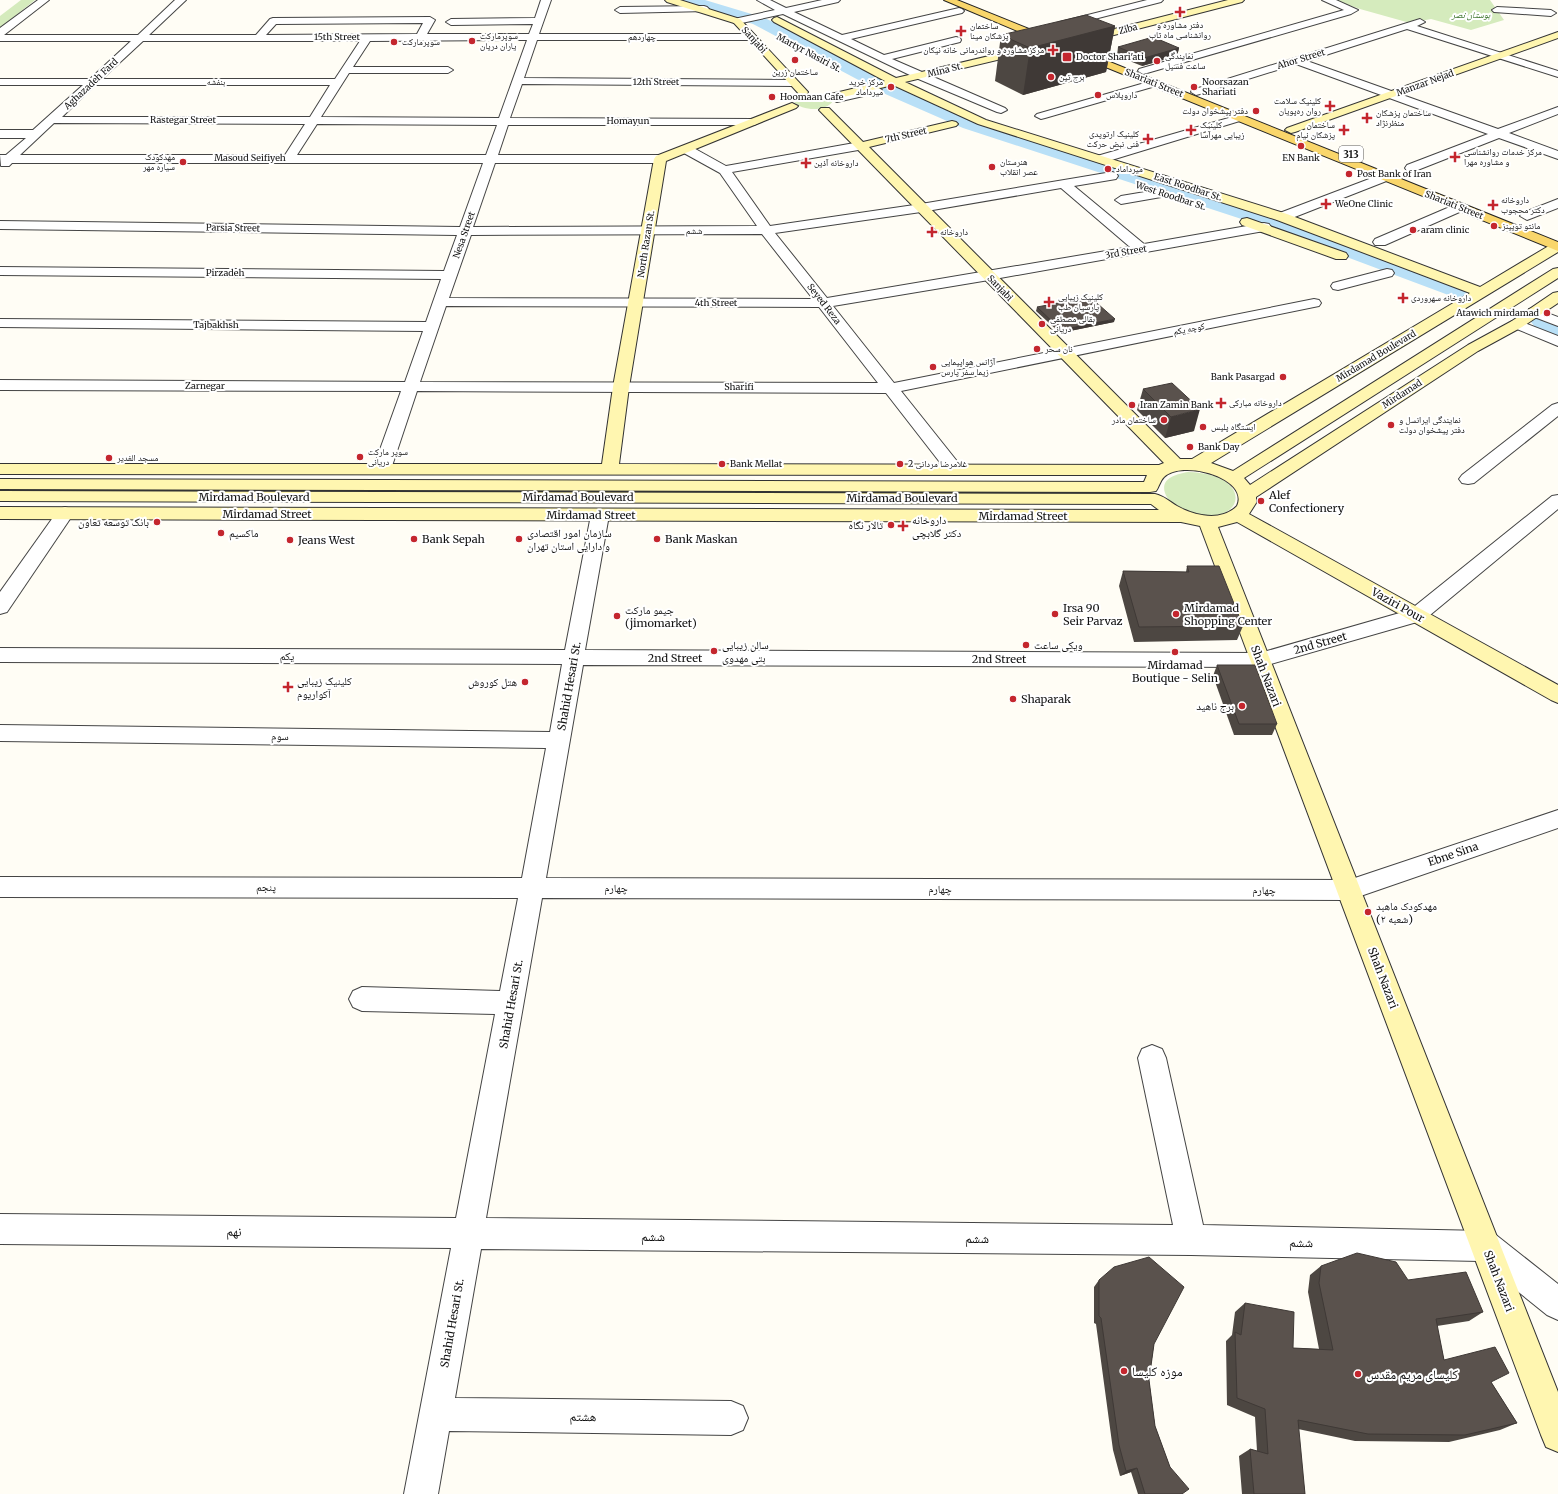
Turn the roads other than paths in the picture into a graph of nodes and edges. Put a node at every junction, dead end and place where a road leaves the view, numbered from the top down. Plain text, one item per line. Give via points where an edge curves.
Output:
1 (44, 0) edge
2 (182, 0) edge
3 (546, 0) edge
4 (670, 0) edge
5 (762, 0) edge
6 (835, 0) edge
7 (949, 0) edge
8 (967, 0) edge
9 (1158, 0) edge
10 (1239, 0) edge
11 (1327, 0) edge
12 (1542, 3) edge
13 (1558, 6) edge
14 (704, 9) junction
15 (620, 10) dead end
16 (1497, 10) dead end
17 (787, 11) junction
18 (959, 11) dead end
19 (1551, 13) junction
20 (741, 20) junction
21 (777, 20) dead end
22 (538, 21) junction
23 (1558, 21) edge
24 (451, 22) dead end
25 (759, 22) joint
26 (1420, 22) dead end
27 (139, 26) dead end
28 (154, 26) junction
29 (1407, 26) junction
30 (1048, 28) junction
31 (0, 33) edge
32 (1558, 35) edge
33 (533, 37) junction
34 (752, 37) junction
35 (0, 38) edge
36 (141, 38) junction
37 (259, 38) junction
38 (367, 38) junction
39 (420, 38) junction
40 (842, 38) junction
41 (956, 40) dead end
42 (1065, 43) junction
43 (1502, 56) junction
44 (883, 58) junction
45 (1295, 60) junction
46 (346, 70) junction
47 (448, 70) dead end
48 (1143, 71) junction
49 (1558, 74) edge
50 (920, 76) junction
51 (860, 80) dead end
52 (0, 82) edge
53 (92, 82) junction
54 (339, 82) junction
55 (517, 82) junction
56 (895, 82) junction
57 (794, 83) junction
58 (1154, 83) junction
59 (875, 88) junction
60 (803, 92) junction
61 (1196, 92) junction
62 (828, 95) junction
63 (1392, 95) junction
64 (891, 96) dead end
65 (808, 109) junction
66 (1001, 110) dead end
67 (1558, 110) edge
68 (931, 115) dead end
69 (1041, 116) edge
70 (1239, 118) junction
71 (52, 120) junction
72 (314, 121) junction
73 (503, 121) junction
74 (754, 122) junction
75 (952, 124) junction
76 (1291, 130) junction
77 (1498, 133) junction
78 (0, 134) edge
79 (37, 134) junction
80 (860, 146) junction
81 (686, 149) junction
82 (1558, 155) edge
83 (290, 158) junction
84 (491, 158) junction
85 (5, 159) edge
86 (660, 159) junction
87 (1101, 159) junction
88 (0, 168) edge
89 (1411, 168) dead end
90 (724, 170) junction
91 (1112, 176) junction
92 (1385, 177) junction
93 (1064, 184) junction
94 (1163, 194) junction
95 (1177, 198) dead end
96 (1121, 200) dead end
97 (1558, 203) edge
98 (1459, 207) junction
99 (921, 208) junction
100 (1527, 216) dead end
101 (1282, 217) junction
102 (1235, 218) dead end
103 (0, 225) edge
104 (1264, 227) junction
105 (766, 230) junction
106 (465, 231) junction
107 (648, 231) junction
108 (1380, 242) dead end
109 (1558, 245) edge
110 (1141, 249) junction
111 (1351, 260) dead end
112 (1365, 265) dead end
113 (1524, 268) junction
114 (0, 272) edge
115 (1387, 273) junction
116 (1553, 274) edge
117 (450, 275) junction
118 (989, 276) junction
119 (1401, 279) dead end
120 (1338, 286) dead end
121 (1482, 293) junction
122 (1558, 296) edge
123 (440, 302) junction
124 (636, 303) junction
125 (823, 303) junction
126 (1314, 303) dead end
127 (1534, 312) junction
128 (1558, 322) edge
129 (0, 323) edge
130 (1517, 324) junction
131 (432, 327) junction
132 (1558, 340) edge
133 (1473, 348) junction
134 (1064, 354) junction
135 (1409, 368) junction
136 (0, 385) edge
137 (410, 386) junction
138 (621, 387) junction
139 (891, 388) junction
140 (1558, 408) edge
141 (1264, 424) junction
142 (1298, 437) junction
143 (1195, 465) junction
144 (0, 468) edge
145 (1170, 468) junction
146 (382, 469) junction
147 (610, 470) junction
148 (955, 470) junction
149 (1234, 478) junction
150 (1468, 479) dead end
151 (0, 484) edge
152 (1152, 493) junction
153 (1247, 495) junction
154 (0, 496) edge
155 (1558, 500) edge
156 (0, 513) edge
157 (65, 513) junction
158 (600, 515) junction
159 (1238, 515) junction
160 (1182, 516) junction
161 (1207, 521) junction
162 (0, 607) edge
163 (1417, 615) junction
164 (0, 655) edge
165 (574, 657) junction
166 (1260, 660) junction
167 (1558, 695) edge
168 (0, 733) edge
169 (559, 740) junction
170 (1558, 819) edge
171 (0, 887) edge
172 (532, 888) junction
173 (1349, 890) junction
174 (362, 999) dead end
175 (511, 1003) junction
176 (1152, 1058) dead end
177 (0, 1229) edge
178 (468, 1234) junction
179 (1191, 1240) junction
180 (1485, 1246) junction
181 (1558, 1304) edge
182 (436, 1414) junction
183 (731, 1418) dead end
184 (1558, 1435) edge
185 (421, 1494) edge

1 - 31 street
2 - 28 street, Aghazadeh Fard
3 - 22 street, Nesa Street
4 - 14 main road, Sanjabi
5 - 17 street
6 - 17 street
7 - 42 main road, Shariati Street / 313
8 - 30 main road, Shariati Street / 313
9 - 30 street
10 - 42 main road, Ziba via 1087,40
11 - 48 street via 1351,11
12 - 13 street
12 - 19 street
14 - 15 street
14 - 20 main road, Sanjabi
16 - 19 street
17 - 25 street
17 - 40 street
18 - 40 street
19 - 23 street
20 - 25 main road
20 - 34 main road, Sanjabi
21 - 56 main road, Martyr Nasiri St.
22 - 24 street
22 - 33 street, Nesa Street
26 - 29 street, Ahor Street
27 - 28 street
28 - 36 street, Aghazadeh Fard
29 - 43 street
29 - 45 street, Ahor Street
30 - 42 main road, Shariati Street / 313
32 - 43 main road, Manzar Nejad
33 - 34 street, چهاردهم
33 - 39 street, 15th Street
33 - 55 street, Nesa Street
34 - 57 main road, Sanjabi
35 - 36 street, 15th Street
36 - 37 street, 15th Street
36 - 53 street, Aghazadeh Fard
37 - 38 street, 15th Street
37 - 39 street via 273,21 430,20
38 - 39 street, 15th Street
38 - 46 street
40 - 44 street
41 - 44 street
42 - 48 main road, Shariati Street / 313
42 - 50 main road, Mina St.
42 - 58 main road, Shariati Street / 313
43 - 49 street
43 - 63 main road, Manzar Nejad
44 - 50 street
45 - 61 street, Ahor Street
45 - 63 street
46 - 47 street
46 - 54 street
48 - 61 main road, Shariati Street / 313
50 - 56 main road, Mina St.
50 - 66 street
51 - 59 main road
52 - 53 street, بنفشه
53 - 54 street, بنفشه
53 - 71 street, Aghazadeh Fard
54 - 72 street
55 - 57 street, 12th Street
55 - 73 street, Nesa Street
56 - 59 main road, Mina St.
56 - 87 main road, East Roodbar St. via 982,122
57 - 60 main road, Sanjabi
58 - 69 street
58 - 70 main road, Shariati Street / 313
59 - 62 street
59 - 64 main road
60 - 62 main road
60 - 65 main road via 789,100
61 - 76 main road, Shariati Street / 313
62 - 65 main road via 838,101 834,106
63 - 76 main road, Manzar Nejad
63 - 77 street
65 - 74 main road
65 - 80 main road, Sanjabi
67 - 77 street
68 - 75 main road, West Roodbar St.
70 - 87 street
70 - 92 main road, Shariati Street / 313
71 - 72 street, Rastegar Street
71 - 79 street, Aghazadeh Fard
72 - 73 street, Rastegar Street
72 - 83 street
73 - 74 street, Homayun
73 - 84 street, Nesa Street
74 - 81 main road
75 - 80 main road, 7th Street
75 - 91 main road, West Roodbar St.
76 - 109 main road, Shariati Street / 313
77 - 82 street
77 - 89 street
78 - 79 street
79 - 85 street, Aghazadeh Fard
80 - 90 street
80 - 99 main road, Sanjabi
81 - 86 main road
81 - 90 street, Seyed Reza
83 - 84 street, Masoud Seifiyeh
83 - 85 street, Masoud Seifiyeh
84 - 86 street, Masoud Seifiyeh
84 - 106 street, Nesa Street
85 - 88 street, Aghazadeh Fard
86 - 107 main road, North Razan St.
87 - 101 main road, East Roodbar St.
90 - 105 street, Seyed Reza
91 - 93 street
91 - 94 main road, West Roodbar St.
92 - 98 main road, Shariati Street / 313
92 - 101 street
93 - 99 street
93 - 110 street
94 - 95 main road, West Roodbar St.
94 - 96 street
97 - 100 street
98 - 108 street
98 - 109 main road, Shariati Street / 313
99 - 105 street, ششم
99 - 118 main road, Sanjabi
101 - 121 main road, East Roodbar St.
102 - 104 main road
103 - 106 street, Parsia Street
104 - 110 street, 3rd Street
104 - 111 main road
105 - 107 street, ششم
105 - 125 street, Seyed Reza
106 - 107 street, ششم
106 - 117 street, Nesa Street
107 - 124 main road, North Razan St.
109 - 113 main road, Mirdamad Boulevard
110 - 118 street, 3rd Street
112 - 115 main road
113 - 116 main road
113 - 121 main road, Mirdamad Boulevard
114 - 117 street, Pirzadeh
115 - 119 main road
115 - 120 street
116 - 135 main road
117 - 123 street, Nesa Street
118 - 125 street, 4th Street
118 - 134 main road, Sanjabi
121 - 141 main road, Mirdamad Boulevard via 1458,300
122 - 127 main road, Mirdamad
123 - 124 street, 4th Street
123 - 131 street, Nesa Street
124 - 125 street, 4th Street
124 - 138 main road, North Razan St.
125 - 139 street, Seyed Reza
126 - 134 street, کوچه یکم
127 - 128 street
127 - 130 main road, Mirdamad
129 - 131 street, Tajbakhsh
130 - 132 street
130 - 133 main road, Mirdamad
131 - 137 street, Nesa Street
133 - 135 main road
133 - 153 main road, Mirdamad
134 - 139 street, Sharifi
134 - 145 main road, Sanjabi
135 - 142 main road
136 - 137 street, Zarnegar
137 - 138 street, Sharifi
137 - 146 street, Nesa Street
138 - 139 street, Sharifi
138 - 147 main road, North Razan St.
139 - 148 street, Seyed Reza
140 - 150 street
141 - 142 main road via 1260,439 1266,442 1272,444
141 - 143 main road, Mirdamad Boulevard
142 - 149 main road
143 - 145 main road
143 - 149 main road via 1212,468
144 - 146 main road
145 - 148 main road
145 - 152 main road via 1154,478
146 - 147 main road
147 - 148 main road
149 - 153 main road
151 - 152 main road, Mirdamad Boulevard
152 - 154 main road, Mirdamad Boulevard
152 - 160 main road via 1169,511
153 - 159 main road via 1245,509
155 - 163 street
156 - 157 main road, Mirdamad Street
157 - 158 main road, Mirdamad Street
157 - 162 street
158 - 160 main road, Mirdamad Street
158 - 165 street, Shahid Hesari St.
159 - 161 main road via 1219,521
159 - 163 main road, Vaziri Pour
160 - 161 main road
161 - 166 main road, Shah Nazari
163 - 166 street, 2nd Street
163 - 167 main road, Vaziri Pour
164 - 165 street, یکم
165 - 166 street, 2nd Street
165 - 169 street, Shahid Hesari St.
166 - 173 main road, Shah Nazari
168 - 169 street, سوم
169 - 172 street, Shahid Hesari St.
170 - 173 street, Ebne Sina
171 - 172 street, پنجم
172 - 173 street, چهارم
172 - 175 street, Shahid Hesari St.
173 - 180 main road, Shah Nazari
174 - 175 street
175 - 178 street, Shahid Hesari St.
176 - 179 street
177 - 178 street, نهم
178 - 179 street, ششم
178 - 182 street, Shahid Hesari St.
179 - 180 street, ششم
180 - 181 street
180 - 184 main road, Shah Nazari
182 - 183 street, هشتم
182 - 185 street, Shahid Hesari St.

